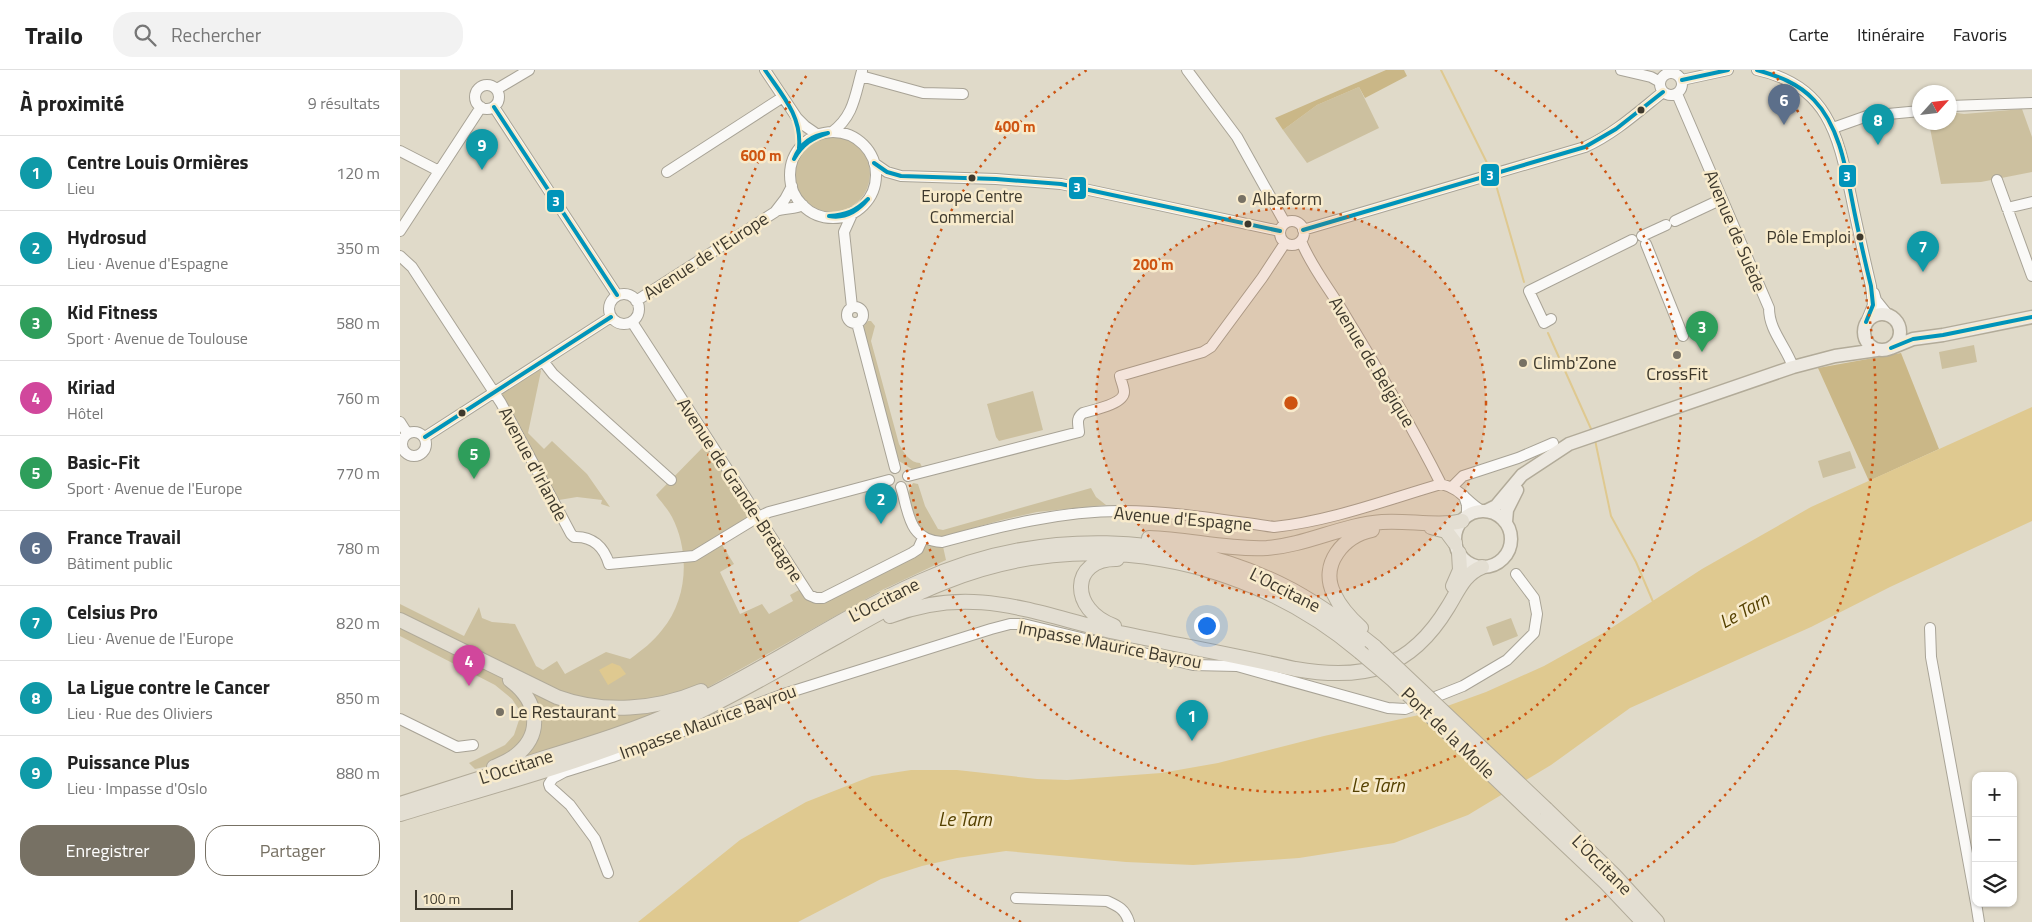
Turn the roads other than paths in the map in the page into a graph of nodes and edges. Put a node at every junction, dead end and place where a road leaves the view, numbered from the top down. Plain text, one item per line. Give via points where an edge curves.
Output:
1 (529, 70) edge
2 (766, 70) edge
3 (1187, 70) edge
4 (1621, 70) edge
5 (1728, 70) edge
6 (1757, 70) edge
7 (1667, 72) edge
8 (861, 73) edge
9 (1682, 80) junction
10 (1661, 87) junction
11 (497, 89) junction
12 (963, 94) dead end
13 (1677, 94) junction
14 (783, 97) junction
15 (2032, 103) edge
16 (1957, 106) edge
17 (481, 107) junction
18 (494, 107) junction
19 (851, 111) junction
20 (1912, 112) edge
21 (797, 118) junction
22 (1834, 128) junction
23 (832, 132) junction
24 (818, 134) junction
25 (859, 140) junction
26 (799, 148) junction
27 (400, 151) edge
28 (874, 163) junction
29 (439, 171) junction
30 (666, 172) dead end
31 (901, 176) junction
32 (1997, 180) dead end
33 (792, 186) junction
34 (874, 187) junction
35 (1722, 199) junction
36 (2032, 202) edge
37 (803, 204) junction
38 (2007, 208) junction
39 (775, 212) junction
40 (853, 212) junction
41 (824, 216) junction
42 (1283, 227) junction
43 (1303, 230) junction
44 (400, 231) edge
45 (1640, 240) junction
46 (1301, 241) junction
47 (1285, 243) junction
48 (844, 244) junction
49 (400, 256) edge
50 (2031, 272) edge
51 (1871, 286) junction
52 (617, 296) junction
53 (636, 301) junction
54 (611, 317) junction
55 (2032, 317) edge
56 (1893, 318) junction
57 (1551, 319) dead end
58 (632, 322) junction
59 (1865, 326) junction
60 (1683, 336) dead end
61 (1932, 336) junction
62 (1891, 348) junction
63 (1877, 350) junction
64 (1835, 356) junction
65 (543, 361) junction
66 (1793, 367) junction
67 (494, 392) junction
68 (400, 422) edge
69 (407, 433) junction
70 (425, 437) junction
71 (1553, 443) dead end
72 (402, 452) edge
73 (1534, 467) junction
74 (896, 468) junction
75 (908, 476) junction
76 (671, 480) dead end
77 (889, 480) junction
78 (1440, 484) junction
79 (1452, 486) junction
80 (901, 487) junction
81 (1464, 496) junction
82 (1484, 511) junction
83 (758, 516) junction
84 (1464, 518) junction
85 (1506, 522) junction
86 (923, 538) junction
87 (1054, 545) junction
88 (1457, 548) junction
89 (1482, 567) junction
90 (1209, 569) junction
91 (1516, 574) dead end
92 (400, 620) edge
93 (400, 624) edge
94 (1930, 628) dead end
95 (822, 634) junction
96 (1377, 646) junction
97 (816, 649) junction
98 (1360, 652) joint
99 (400, 719) edge
100 (473, 745) dead end
101 (400, 804) edge
102 (1540, 812) junction
103 (400, 814) edge
104 (608, 873) dead end
105 (1972, 881) edge
106 (1016, 898) dead end
107 (1977, 907) edge
108 (1129, 922) edge
109 (1643, 922) edge
110 (1657, 922) edge
111 (1979, 922) edge

1 - 11 street
2 - 14 street
3 - 42 street via 1237,137
4 - 10 street via 1651,78
5 - 9 street
6 - 22 street via 1784,78 1798,87 1812,98
7 - 9 street
7 - 10 street via 1662,76
8 - 12 street via 923,93
8 - 19 street
9 - 13 street
10 - 13 street via 1669,95
10 - 43 street via 1600,140
11 - 17 street via 487,84 479,87 475,98
11 - 18 street via 499,99
13 - 35 street, Avenue de Suède
14 - 21 street
14 - 30 street
15 - 16 street
17 - 18 street
17 - 29 street
18 - 52 street
19 - 23 street
19 - 25 street via 852,133
20 - 22 street via 1867,116
21 - 24 street
21 - 26 street via 801,134
22 - 51 street
23 - 24 street
23 - 25 street
24 - 26 street
25 - 28 street
26 - 33 street via 790,173
27 - 29 street
28 - 31 street
28 - 34 street
29 - 44 street
31 - 34 street
31 - 42 street via 1062,184
32 - 38 street
33 - 37 street
33 - 39 street, Avenue de l'Europe
34 - 40 street via 866,202
35 - 45 street
35 - 66 street, Avenue de Suède via 1769,308 1769,318 1777,337
36 - 38 street
37 - 39 street, Avenue de l'Europe
37 - 41 street
38 - 50 street
39 - 53 street, Avenue de l'Europe
40 - 41 street
40 - 48 street via 845,226
41 - 48 street via 836,227
42 - 43 street via 1296,222
42 - 47 street via 1281,238
43 - 46 street
45 - 57 street via 1529,291 1544,323
45 - 60 street
46 - 47 street via 1292,246
46 - 78 street, Avenue de Belgique via 1422,447
47 - 75 street via 1211,347 1120,376 1124,392 1122,398 1079,416 1079,432
48 - 74 street via 852,307 857,307 862,313 862,319 857,323
49 - 67 street via 412,267
51 - 56 street via 1876,300
51 - 59 street via 1873,305
52 - 53 street via 625,294
52 - 54 street via 610,302
53 - 58 street via 638,314
54 - 58 street via 618,323
54 - 65 street
55 - 61 main road
56 - 59 main road via 1878,314
56 - 61 main road via 1916,333
56 - 62 main road via 1900,333
58 - 83 street, Avenue de Grande-Bretagne
59 - 63 main road via 1865,340
59 - 64 main road via 1853,344
61 - 62 main road via 1908,340
62 - 63 main road
63 - 64 main road
64 - 66 main road
65 - 67 street
65 - 76 street via 553,374
66 - 73 main road via 1592,435 1569,444
67 - 70 street
67 - 83 street, Avenue d'Irlande via 571,534 594,541 604,551 609,564 694,556
68 - 69 street
69 - 70 street via 415,431
69 - 72 street via 402,439
70 - 72 street via 426,448 421,454 410,456
71 - 79 street via 1463,476
73 - 82 main road via 1515,482 1496,506
73 - 85 main road via 1509,504
74 - 75 street via 904,469
74 - 77 street via 889,474
75 - 80 street
77 - 80 street via 892,485
77 - 83 street, Avenue d'Irlande
78 - 79 street, Avenue d'Espagne
78 - 86 street, Avenue d'Espagne via 1319,520 1280,526 1122,511 1005,524 942,542
79 - 81 street
80 - 86 street via 915,531
81 - 82 street
81 - 84 street via 1467,505
82 - 84 main road
82 - 85 main road via 1497,514
83 - 86 street, Avenue de Grande-Bretagne via 804,589 816,598 823,598 912,553
84 - 87 highway via 1443,523 1368,523 1267,548 1155,538 1097,537
84 - 88 main road via 1456,531
85 - 89 main road via 1512,537 1508,552 1500,562
87 - 95 highway, L'Occitane via 988,557 934,575
87 - 96 highway, L'Occitane via 1091,543 1153,547 1199,555 1262,576 1308,600
88 - 89 main road via 1466,562
88 - 90 highway via 1460,570 1427,628 1411,644 1384,661 1355,668 1325,669 1300,665 1114,626 1089,610 1081,593 1082,582 1091,567 1105,560
88 - 96 highway via 1446,531 1435,527 1385,528 1360,533 1338,550 1332,562 1330,580 1333,592 1341,607
89 - 97 highway via 1468,574 1436,625 1413,649 1387,665 1356,674 1295,670 1119,633 997,603 966,600 908,609
90 - 97 highway, L'Occitane via 1154,557 1107,553 1022,560 945,581
90 - 98 highway, L'Occitane via 1280,597 1326,625
91 - 104 street, Impasse Maurice Bayrou via 1534,598 1534,633 1506,660 1463,686 1405,708 1388,708 1237,666 1193,664 1023,624 990,629 787,693 553,778 550,787 570,805 595,840
92 - 95 highway via 557,697 579,704 613,708 649,706 695,694
93 - 101 highway via 511,680 531,702 535,717 528,743 516,755 491,769
94 - 105 street via 1931,657
95 - 101 highway, L'Occitane via 728,686 649,723
96 - 102 highway, Pont de la Molle, bridge
97 - 103 highway, L'Occitane via 654,732
98 - 102 highway, Pont de la Molle, bridge
99 - 100 street via 457,747
102 - 109 highway, L'Occitane
102 - 110 highway, L'Occitane via 1614,875
106 - 108 street via 1106,901 1120,907
107 - 111 street

